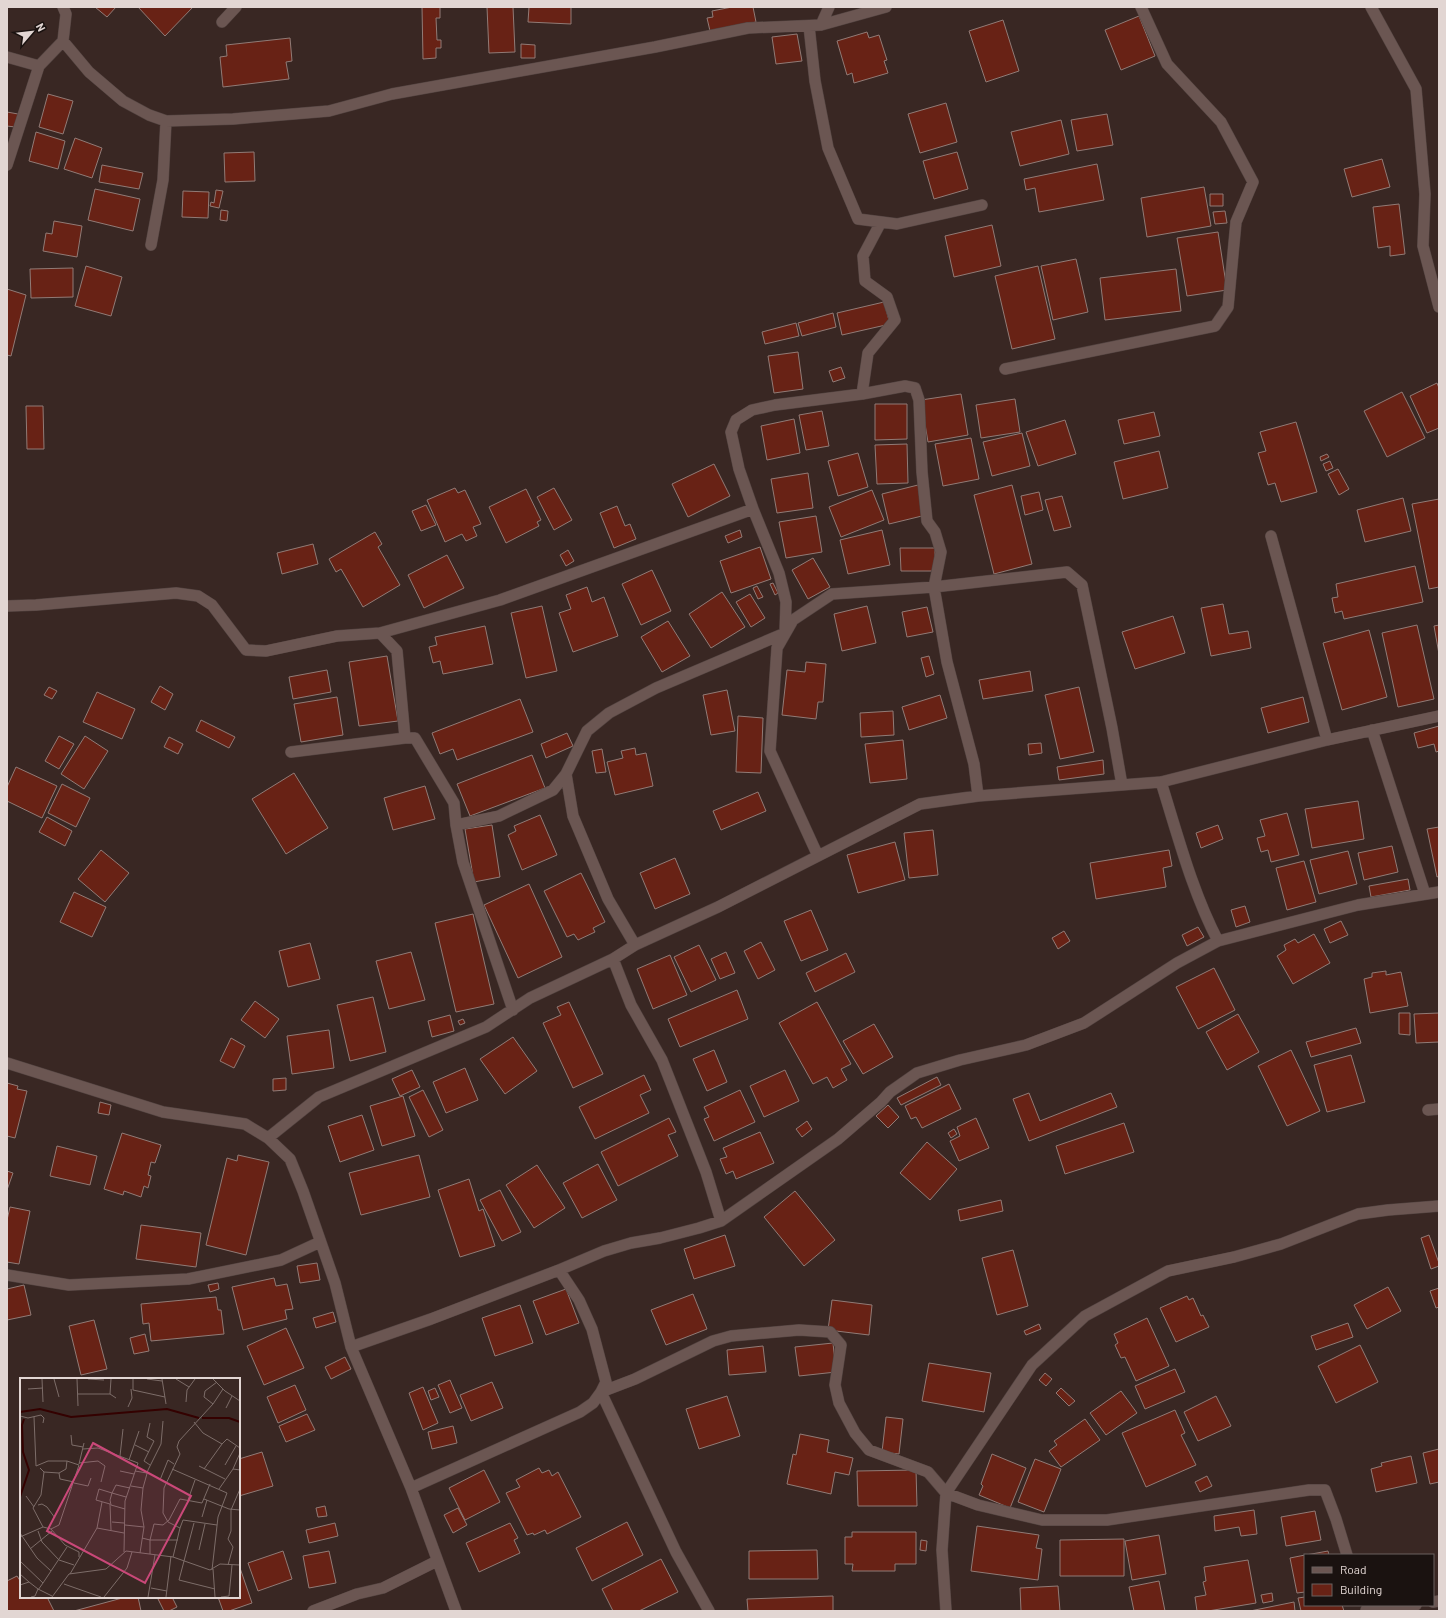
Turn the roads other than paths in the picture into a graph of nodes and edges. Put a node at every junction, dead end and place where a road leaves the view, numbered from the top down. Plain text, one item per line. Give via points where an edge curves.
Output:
1 (63, 7) edge
2 (236, 7) edge
3 (829, 7) edge
4 (886, 7) edge
5 (1141, 7) edge
6 (1371, 7) edge
7 (222, 22) dead end
8 (821, 25) junction
9 (809, 26) junction
10 (63, 41) junction
11 (7, 57) edge
12 (39, 66) junction
13 (166, 121) junction
14 (7, 165) edge
15 (982, 205) dead end
16 (881, 222) junction
17 (151, 245) dead end
18 (1439, 307) edge
19 (1005, 369) dead end
20 (862, 394) junction
21 (753, 509) junction
22 (1271, 536) dead end
23 (934, 587) junction
24 (7, 606) edge
25 (785, 632) junction
26 (380, 633) junction
27 (1439, 716) edge
28 (1372, 730) junction
29 (405, 738) junction
30 (1327, 740) junction
31 (292, 752) dead end
32 (566, 774) junction
33 (1161, 782) junction
34 (1122, 785) junction
35 (978, 796) junction
36 (456, 825) junction
37 (818, 856) junction
38 (1439, 892) edge
39 (1425, 894) junction
40 (1218, 941) junction
41 (635, 946) junction
42 (613, 959) junction
43 (512, 1010) junction
44 (7, 1063) edge
45 (268, 1138) junction
46 (1439, 1206) edge
47 (721, 1221) junction
48 (320, 1242) junction
49 (559, 1270) junction
50 (7, 1275) edge
51 (352, 1347) junction
52 (601, 1392) junction
53 (411, 1488) junction
54 (946, 1493) junction
55 (1346, 1554) edge
56 (437, 1561) junction
57 (1408, 1606) edge
58 (313, 1611) edge
59 (456, 1611) edge
60 (709, 1611) edge
61 (946, 1611) edge
62 (1366, 1611) edge

1 - 10 street via 66,14
2 - 7 street
3 - 8 street
4 - 8 street
5 - 19 street via 1167,64 1221,122 1253,182 1236,222 1228,307 1215,326
6 - 18 street via 1416,89 1425,194 1423,246
8 - 9 street
9 - 13 street via 748,28 392,94 329,111 233,119
9 - 16 street via 815,81 828,148 858,219
10 - 12 street
10 - 13 street via 89,72 123,100 149,115
11 - 12 street
12 - 14 street
13 - 17 street via 163,180
15 - 16 street via 897,224
16 - 20 street via 863,256 865,281 887,297 896,320 868,353
20 - 21 street via 775,405 752,410 736,420 731,432 739,469
20 - 23 street via 905,386 915,388 919,400 927,521 935,532 941,552
21 - 25 street via 779,573 786,602
21 - 26 street via 500,600
22 - 30 street
23 - 25 street via 832,594 793,620
23 - 34 street via 1067,572 1082,586
23 - 35 street via 947,662 974,764
24 - 26 street via 176,593 198,596 212,605 246,650 266,651 337,636
25 - 32 street via 656,688 609,713 587,731
25 - 37 street via 777,648 770,751
26 - 29 street via 397,651
27 - 28 street
28 - 30 street
28 - 39 street
29 - 31 street
29 - 36 street via 415,738 454,803
30 - 33 street
32 - 36 street via 553,790 517,808 499,816
32 - 41 street via 573,816 608,899
33 - 34 street
33 - 40 street via 1191,881
34 - 35 street
35 - 37 street via 920,804
36 - 43 street via 464,862
37 - 41 street
38 - 39 street
39 - 40 street via 1358,905
40 - 47 street via 1177,963 1084,1022 1026,1045 917,1073 890,1092 838,1138
41 - 42 street
42 - 43 street via 530,998
42 - 47 street via 631,1005 662,1060 706,1172
43 - 45 street via 486,1027 319,1097
44 - 45 street via 163,1112 245,1124
45 - 48 street via 290,1159
46 - 54 street via 1358,1214 1282,1244 1168,1271 1085,1316 1032,1365
47 - 49 street via 604,1251
48 - 50 street via 281,1260 188,1279 69,1285
48 - 51 street
49 - 51 street
49 - 52 street via 579,1300 592,1329 606,1382
51 - 53 street
52 - 53 street via 593,1403 580,1412
52 - 54 street via 635,1379 713,1341 731,1336 798,1330 830,1332 841,1345 835,1385 840,1404 855,1433 869,1450 928,1472
52 - 60 street via 676,1552
53 - 56 street
54 - 55 street via 978,1505 1042,1520 1107,1520 1309,1490 1325,1490
54 - 61 street via 942,1550
56 - 58 street via 383,1588 357,1594
56 - 59 street
57 - 62 street

